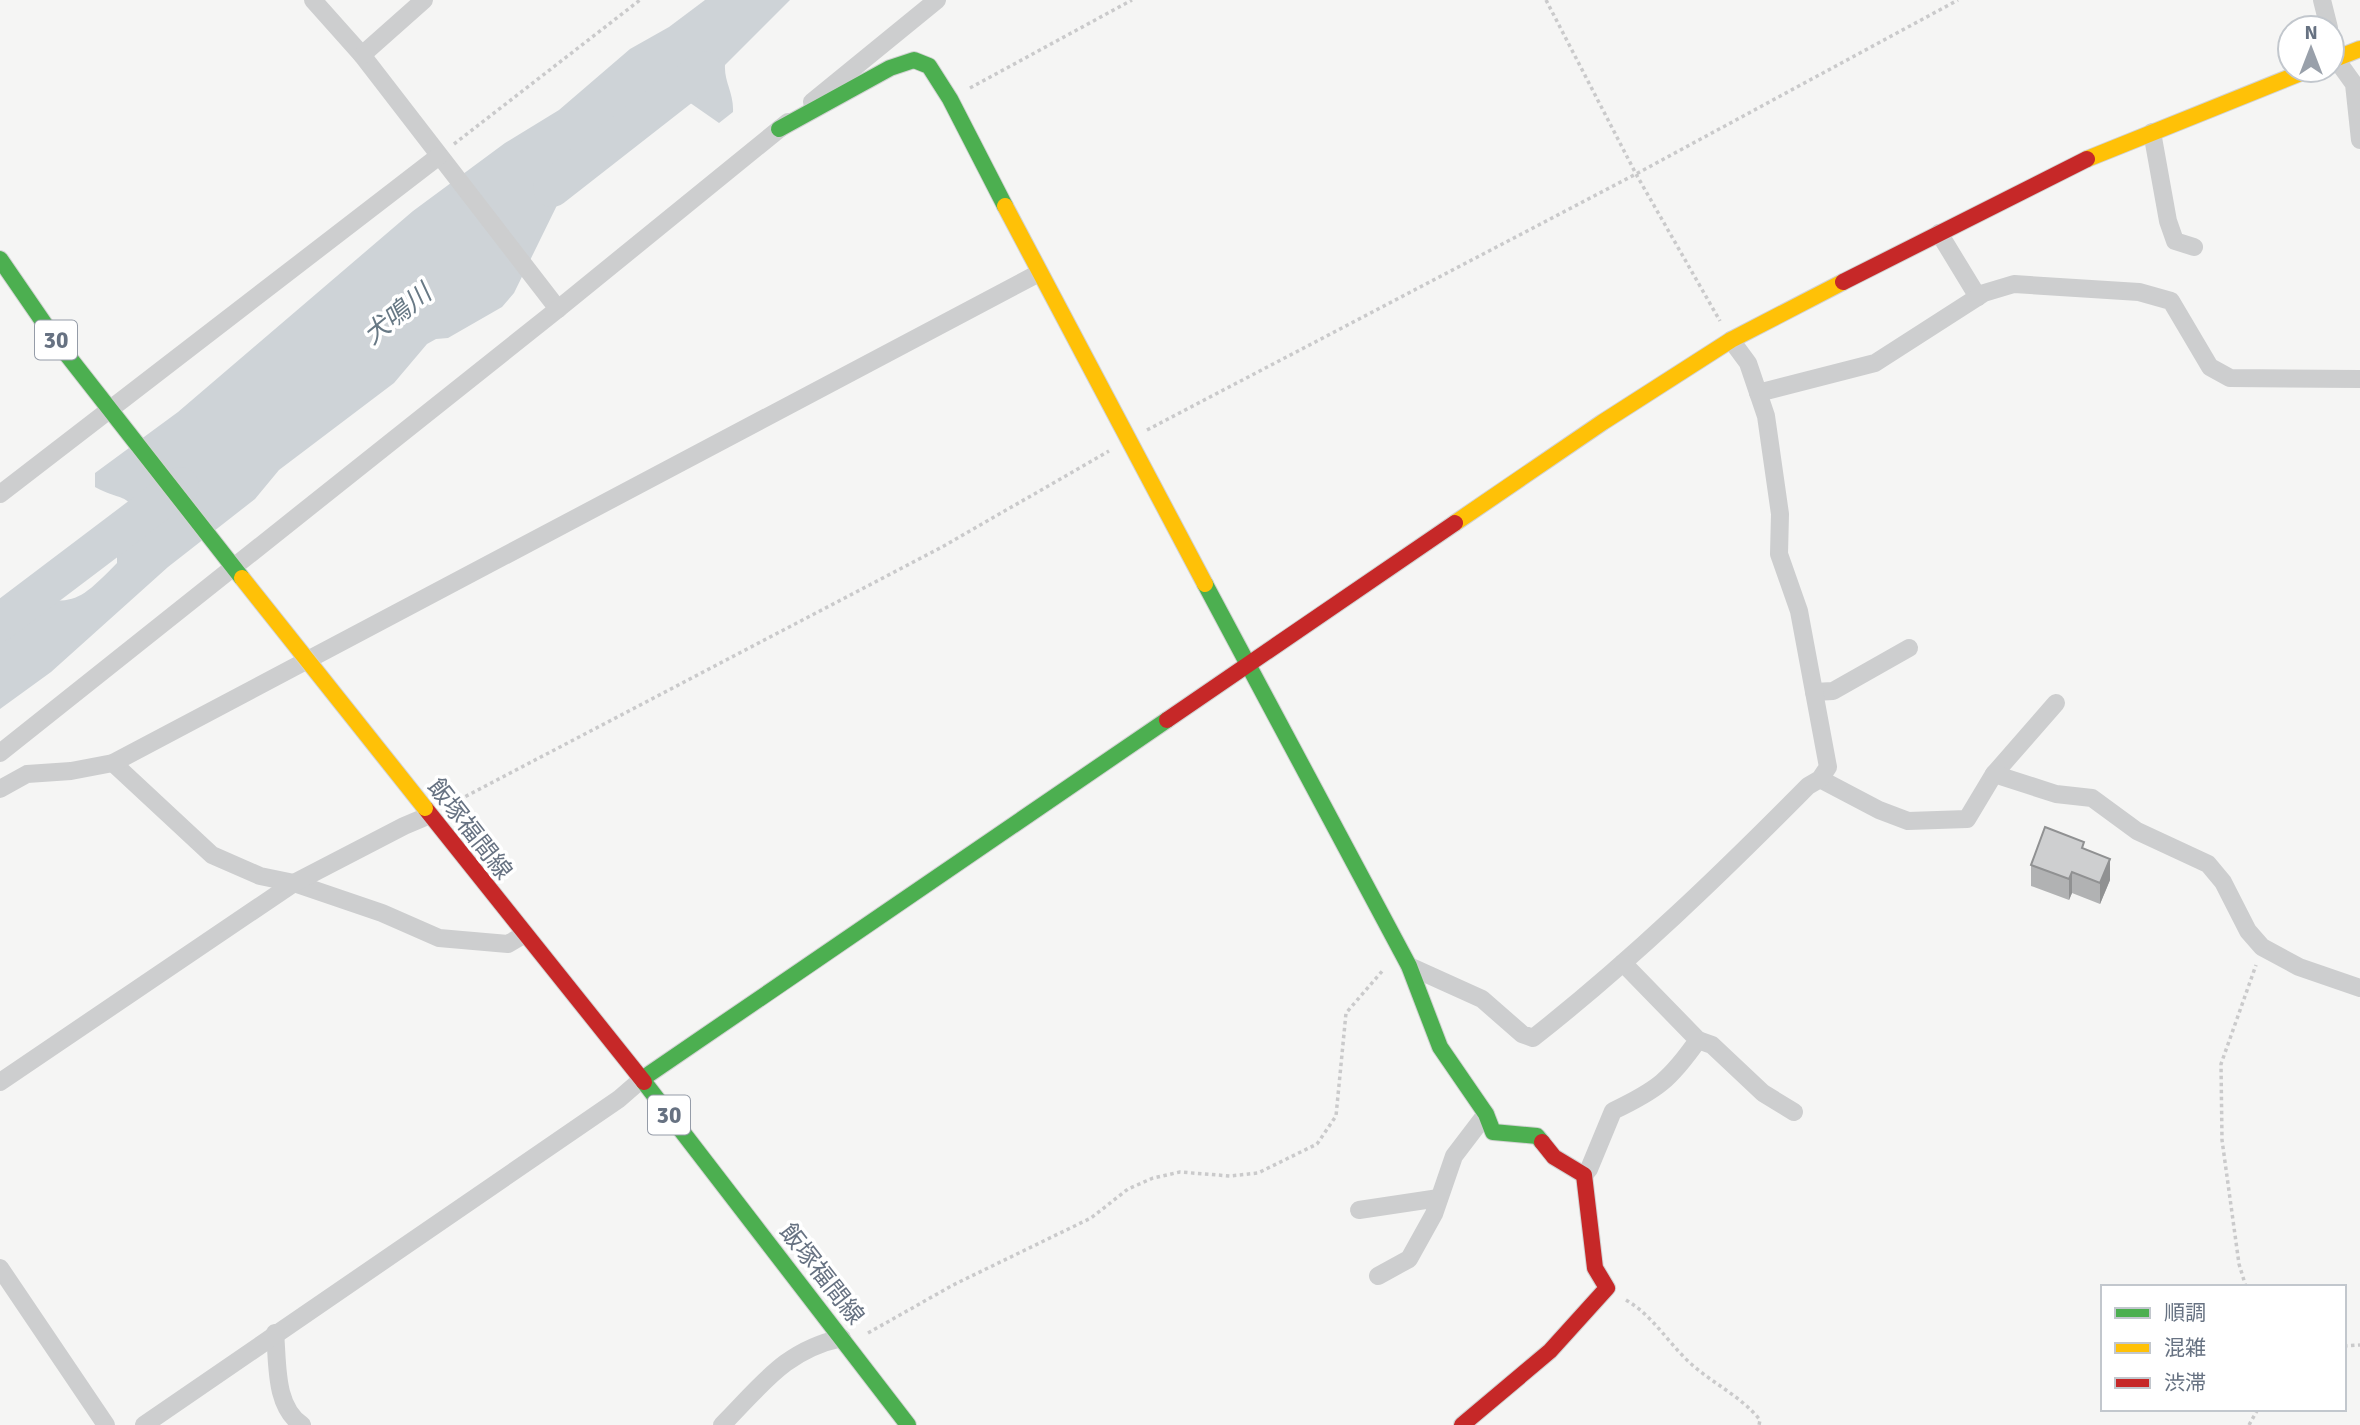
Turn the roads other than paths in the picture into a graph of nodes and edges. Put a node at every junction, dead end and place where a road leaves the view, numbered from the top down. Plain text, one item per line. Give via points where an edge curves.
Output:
1 (313, 0) edge
2 (424, 0) edge
3 (937, 0) edge
4 (362, 55) junction
5 (2346, 73) edge
6 (2276, 83) edge
7 (779, 129) junction
8 (2152, 132) junction
9 (2360, 140) edge
10 (439, 156) junction
11 (1939, 233) junction
12 (2194, 247) dead end
13 (0, 259) edge
14 (1039, 273) junction
15 (1978, 297) junction
16 (558, 309) junction
17 (1731, 340) junction
18 (2360, 379) edge
19 (1758, 393) junction
20 (113, 413) junction
21 (0, 495) edge
22 (235, 569) junction
23 (1909, 648) dead end
24 (1248, 666) junction
25 (1814, 692) junction
26 (2056, 703) dead end
27 (0, 753) edge
28 (113, 763) junction
29 (1994, 774) junction
30 (1820, 779) junction
31 (0, 789) edge
32 (428, 812) junction
33 (294, 883) junction
34 (526, 934) junction
35 (1405, 958) junction
36 (1623, 963) junction
37 (2360, 988) edge
38 (1698, 1040) junction
39 (642, 1079) junction
40 (0, 1082) edge
41 (1794, 1112) dead end
42 (1486, 1114) junction
43 (1584, 1175) junction
44 (1439, 1198) junction
45 (1359, 1210) dead end
46 (0, 1268) edge
47 (1378, 1276) dead end
48 (275, 1333) junction
49 (842, 1338) junction
50 (106, 1425) edge
51 (144, 1425) edge
52 (302, 1425) edge
53 (722, 1425) edge
54 (908, 1425) edge
55 (1462, 1425) edge

1 - 4 street
2 - 4 street
3 - 7 street
4 - 10 street
5 - 9 street via 2354,84
6 - 8 street
7 - 14 street via 890,68 914,60 929,66
7 - 16 street
8 - 11 street via 2068,167
8 - 12 street via 2175,241
10 - 16 street
10 - 20 street
11 - 15 street
11 - 17 street
13 - 20 street, 飯塚福間線 / 30
14 - 24 street
14 - 28 street
15 - 18 street via 2014,284 2139,292 2171,301 2210,367 2230,378
15 - 19 street via 1875,363
16 - 22 street
17 - 19 street via 1748,363
17 - 24 street via 1603,422
19 - 25 street via 1766,416 1780,514 1779,554 1799,611
20 - 21 street
20 - 22 street, 飯塚福間線 / 30
22 - 27 street
22 - 32 street, 飯塚福間線 / 30, bridge
23 - 25 street via 1833,691
24 - 35 street
24 - 39 street
25 - 30 street via 1828,767
26 - 29 street
28 - 31 street via 27,774
28 - 33 street via 212,855 260,876
29 - 30 street via 1967,819 1908,821
29 - 37 street via 2056,794 2092,798 2137,831 2208,864 2262,947 2299,967
30 - 36 street
32 - 33 street
32 - 34 street, 飯塚福間線 / 30
33 - 34 street via 439,937 508,944
33 - 40 street
34 - 39 street, 飯塚福間線 / 30
35 - 36 street via 1482,999 1522,1034 1533,1038
35 - 42 street via 1440,1047
36 - 38 street
38 - 41 street via 1712,1045 1763,1093
38 - 43 street via 1675,1073 1655,1091 1613,1111
39 - 48 street
39 - 49 street, 飯塚福間線 / 30
42 - 43 street via 1493,1132 1537,1136 1554,1157
42 - 44 street via 1454,1156
43 - 55 street via 1595,1268 1607,1288 1550,1351
44 - 45 street
44 - 47 street via 1409,1259
46 - 50 street
48 - 51 street
48 - 52 street via 282,1399
49 - 53 street via 816,1343 787,1359
49 - 54 street, 飯塚福間線 / 30

